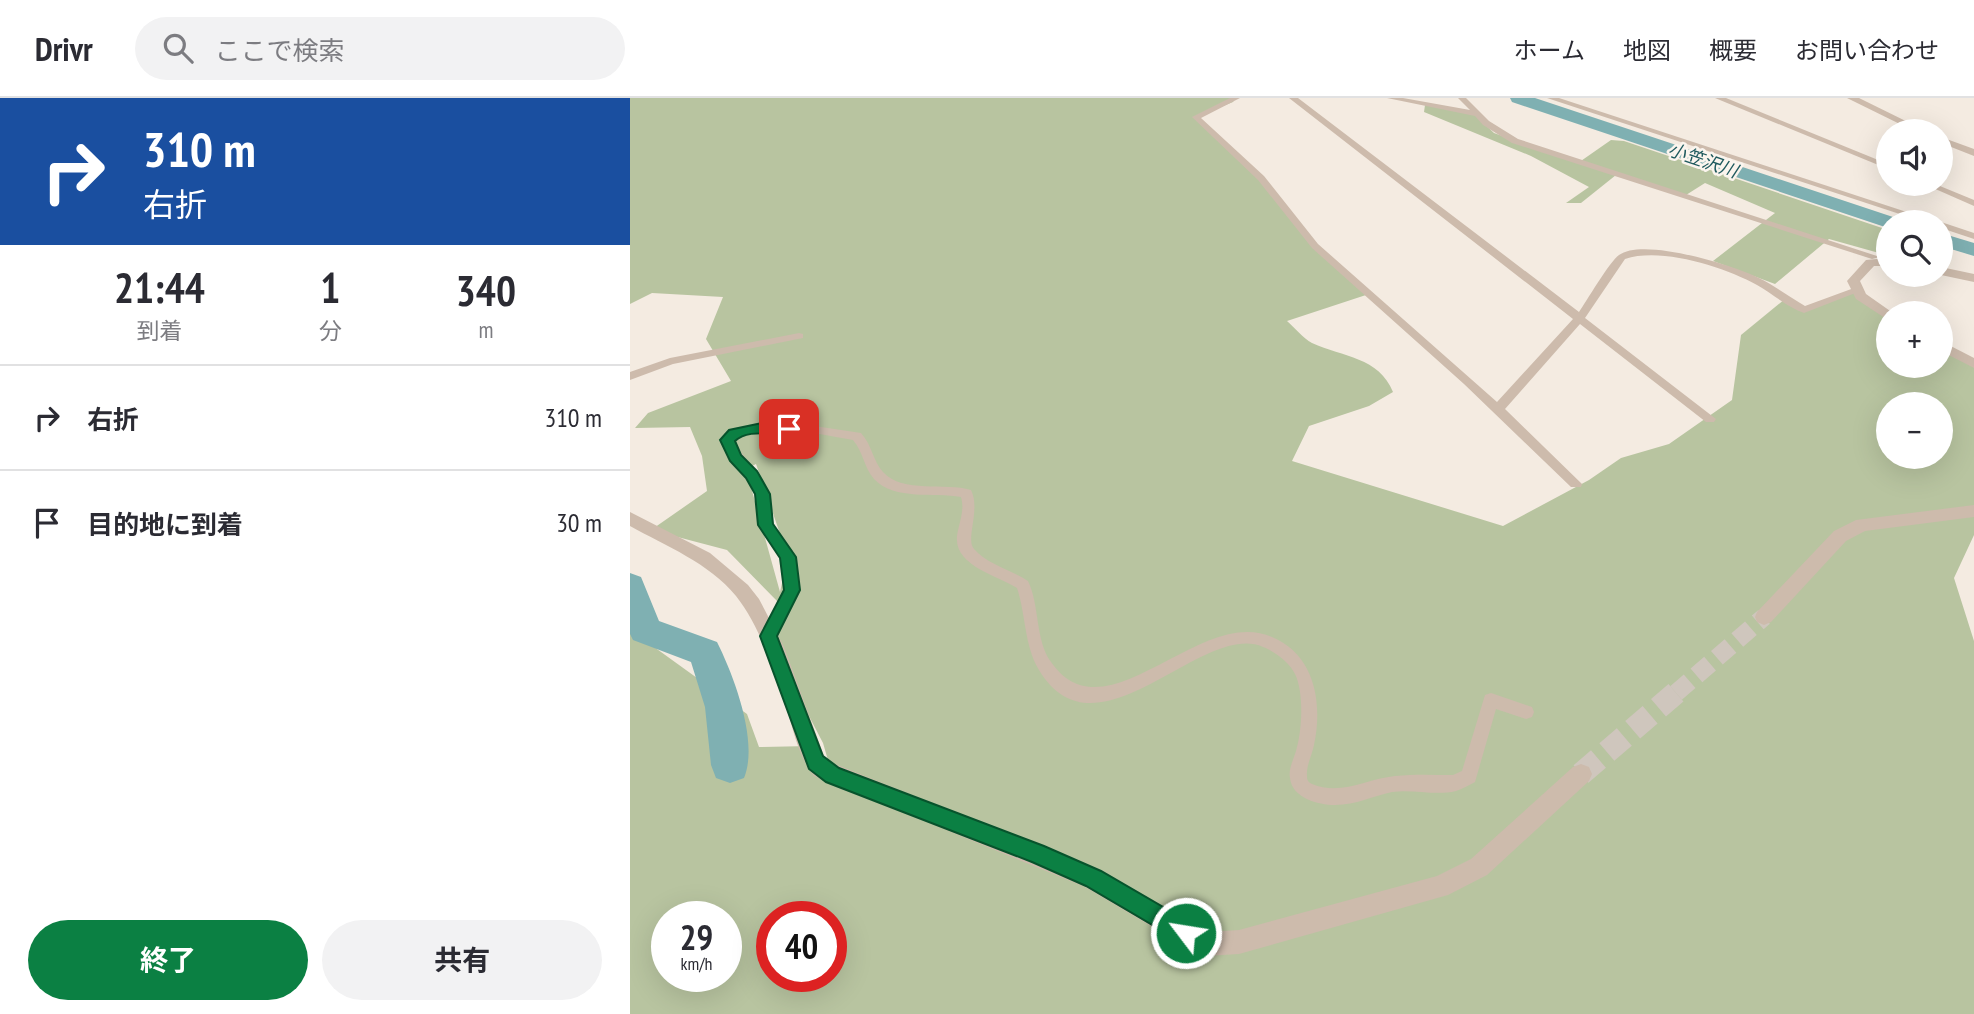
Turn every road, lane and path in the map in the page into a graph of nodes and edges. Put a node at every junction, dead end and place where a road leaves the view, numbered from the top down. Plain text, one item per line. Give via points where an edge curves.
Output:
1 (1236, 98) edge
2 (1293, 98) edge
3 (1391, 98) edge
4 (1462, 98) edge
5 (1551, 98) edge
6 (1719, 98) edge
7 (1852, 98) edge
8 (1477, 114) junction
9 (1896, 119) edge
10 (1953, 145) edge
11 (1974, 153) edge
12 (1876, 162) edge
13 (1953, 194) edge
14 (1974, 203) edge
15 (1895, 210) edge
16 (1953, 229) edge
17 (1974, 236) edge
18 (1875, 257) dead end
19 (1876, 263) edge
20 (1953, 274) edge
21 (1974, 278) edge
22 (1858, 290) junction
23 (1876, 307) edge
24 (1580, 318) junction
25 (799, 336) dead end
26 (1953, 352) edge
27 (1974, 364) edge
28 (630, 376) edge
29 (1498, 409) junction
30 (1710, 419) dead end
31 (1576, 484) dead end
32 (1974, 511) edge
33 (630, 517) edge
34 (1764, 617) tunnel mouth
35 (768, 636) junction
36 (1526, 712) dead end
37 (1581, 774) tunnel mouth

1 - 29 street via 1196,117 1261,178 1315,246
2 - 24 street
3 - 8 street
4 - 8 street
5 - 15 street
6 - 12 street
7 - 9 street
8 - 18 street via 1515,141
10 - 11 street
13 - 14 street
16 - 17 street
19 - 22 street via 1856,276 1853,281
20 - 21 street
22 - 23 street
22 - 24 street via 1804,310 1735,272 1679,257 1632,251 1622,257
24 - 29 street
24 - 30 street
25 - 28 street via 670,361
26 - 27 street
29 - 31 street
32 - 34 street via 1862,524 1840,536
33 - 35 street via 715,566 743,591
35 - 36 street via 792,590 788,557 765,525 763,494 727,440 762,427 857,436 883,480 914,489 950,488 966,493 970,504 965,547 983,563 1023,585 1044,666 1072,692 1093,696 1119,692 1204,649 1234,639 1255,637 1269,642 1303,671 1310,709 1298,774 1305,790 1332,797 1405,782 1454,783 1473,769 1491,700
35 - 37 street via 822,769 1093,878 1205,944 1239,942 1440,887 1479,867

